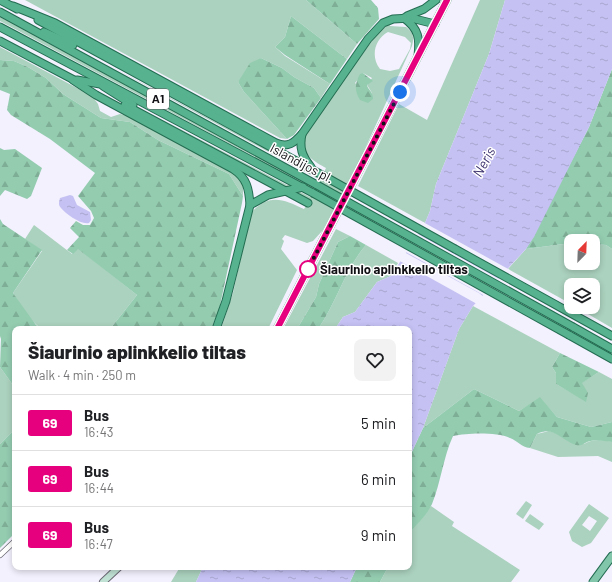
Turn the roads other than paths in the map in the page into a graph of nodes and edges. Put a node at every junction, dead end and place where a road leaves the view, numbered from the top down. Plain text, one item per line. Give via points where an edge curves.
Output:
1 (0, 0) edge
2 (436, 0) edge
3 (447, 0) edge
4 (13, 6) junction
5 (0, 12) edge
6 (404, 18) junction
7 (435, 24) junction
8 (0, 26) edge
9 (0, 41) edge
10 (418, 56) junction
11 (117, 64) junction
12 (71, 65) junction
13 (73, 80) junction
14 (101, 84) junction
15 (113, 86) junction
16 (160, 123) junction
17 (302, 134) junction
18 (314, 170) junction
19 (303, 187) junction
20 (289, 192) junction
21 (308, 203) dead end
22 (250, 205) junction
23 (217, 326) edge
24 (279, 326) edge
25 (612, 336) edge
26 (612, 349) edge
27 (612, 359) edge
28 (12, 544) edge
29 (0, 555) edge
30 (612, 556) edge
31 (116, 570) edge
32 (103, 582) edge
33 (593, 582) edge

1 - 4 highway
2 - 6 highway
3 - 7 main road
4 - 11 highway
4 - 17 highway via 55,24 276,143 291,145
5 - 11 highway
5 - 26 highway, Islandijos pl. / A1, bridge
6 - 7 highway via 418,18
6 - 10 highway via 419,34
6 - 17 highway via 390,20 377,28
7 - 10 main road
8 - 12 highway, Islandijos pl. / A1
9 - 13 highway
10 - 24 main road
11 - 18 highway
12 - 14 highway
12 - 15 highway, Islandijos pl. / A1
13 - 14 highway
13 - 16 highway
13 - 22 highway via 240,174 248,186
14 - 15 highway
14 - 16 highway
15 - 19 highway, Islandijos pl. / A1
16 - 20 highway
17 - 18 highway via 303,155
18 - 25 highway, bridge
19 - 20 highway
19 - 27 highway, Islandijos pl. / A1, bridge
20 - 21 highway
20 - 22 highway via 263,196
22 - 23 highway via 226,301
28 - 29 street
30 - 33 main road
31 - 32 main road

